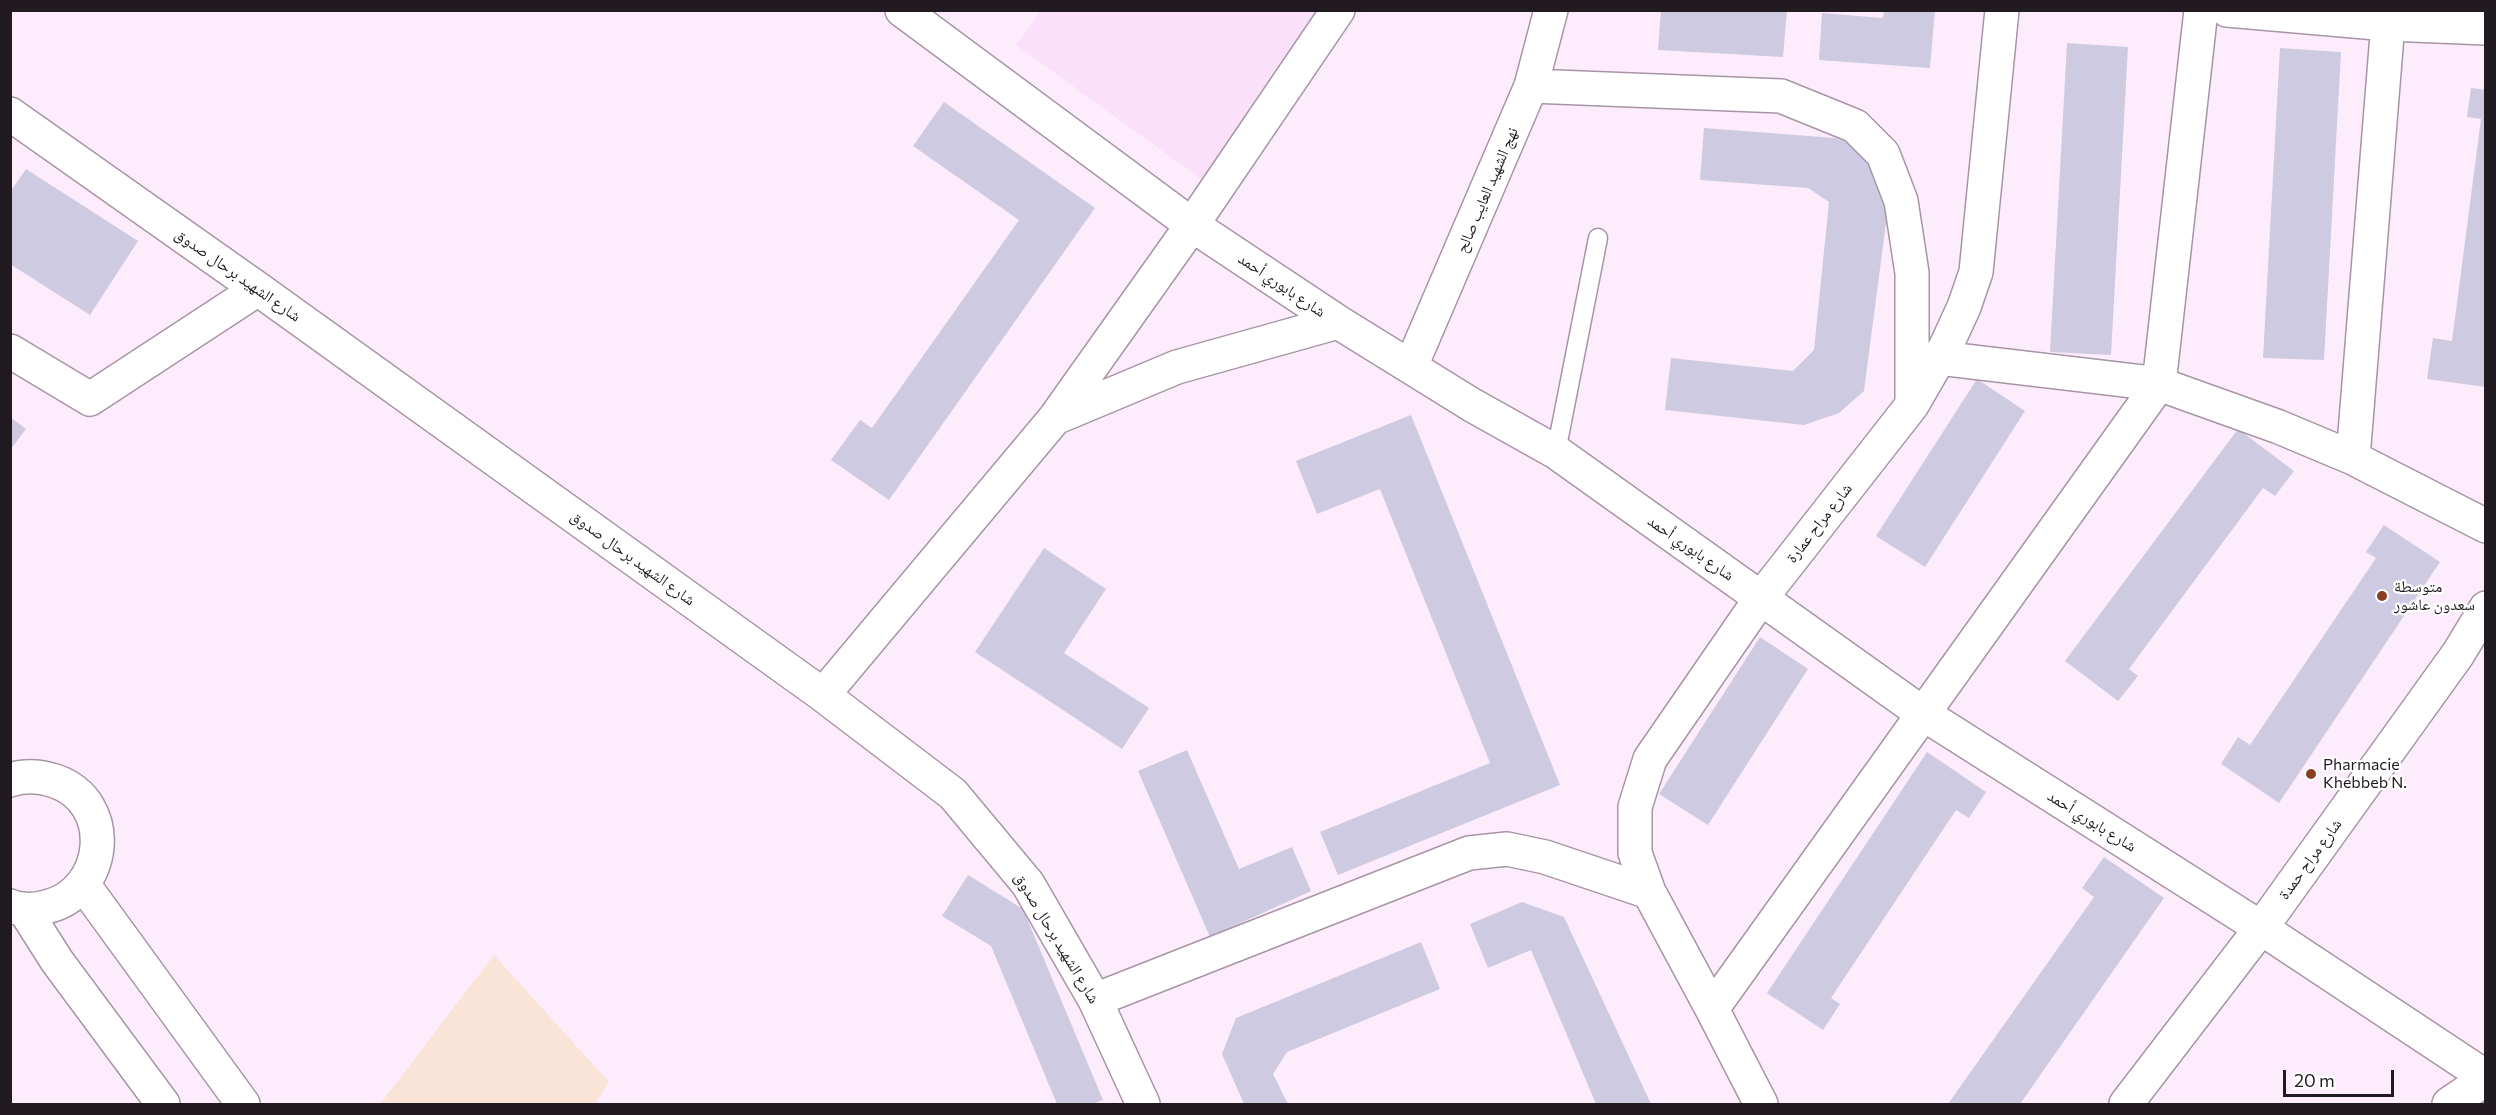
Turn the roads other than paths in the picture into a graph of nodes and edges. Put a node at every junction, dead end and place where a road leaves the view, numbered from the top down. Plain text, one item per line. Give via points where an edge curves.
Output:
1 (902, 10) edge
2 (1338, 10) edge
3 (1551, 10) edge
4 (2002, 10) edge
5 (2201, 10) edge
6 (2227, 10) edge
7 (2388, 17) edge
8 (2486, 27) edge
9 (1531, 86) junction
10 (10, 114) edge
11 (1192, 225) junction
12 (1598, 238) dead end
13 (258, 289) junction
14 (1338, 322) junction
15 (10, 351) edge
16 (1939, 358) junction
17 (1411, 366) junction
18 (2159, 384) junction
19 (1912, 405) junction
20 (1055, 418) junction
21 (1556, 453) junction
22 (2352, 458) junction
23 (2486, 525) edge
24 (1761, 598) junction
25 (2486, 608) edge
26 (823, 695) junction
27 (1922, 714) junction
28 (10, 780) edge
29 (83, 884) junction
30 (1649, 892) junction
31 (17, 908) edge
32 (2260, 928) junction
33 (1095, 1000) junction
34 (1712, 1010) junction
35 (2486, 1078) edge
36 (163, 1104) edge
37 (243, 1104) edge
38 (1143, 1104) edge
39 (1761, 1104) edge
40 (2126, 1104) edge
41 (2449, 1104) edge

1 - 11 street, شارع بابوري أحمد
2 - 11 street
3 - 9 street, نهج الشهيد العايب صالح
4 - 16 street, شارع مراح عمارة via 1976,272
5 - 18 street
6 - 7 street
7 - 8 street
7 - 22 street
9 - 17 street, نهج الشهيد العايب صالح
9 - 19 street via 1781,96 1855,126 1883,154 1901,201 1912,273
10 - 13 street, شارع الشهيد برحال صدوق
11 - 14 street, شارع بابوري أحمد
11 - 20 street
12 - 21 lane
13 - 15 street via 90,399
13 - 26 street, شارع الشهيد برحال صدوق
14 - 17 street, شارع بابوري أحمد
14 - 20 street via 1177,367
16 - 18 street
16 - 19 street, شارع مراح عمارة
17 - 21 street, شارع بابوري أحمد
18 - 22 street
18 - 27 street
19 - 24 street, شارع مراح عمارة
20 - 26 street
21 - 24 street, شارع بابوري أحمد
22 - 23 street
24 - 27 street, شارع بابوري أحمد
24 - 30 street, شارع مراح عمارة via 1650,759 1635,807 1635,853
25 - 32 street, شارع مراح حمدة via 2458,654
26 - 33 street, شارع الشهيد برحال صدوق via 953,794 1028,884
27 - 32 street, شارع بابوري أحمد
27 - 34 street
28 - 29 street via 41,777 63,784 81,798 93,815 98,836 97,858
29 - 31 street via 56,905 35,910
29 - 37 street
30 - 33 street via 1545,857 1507,849 1469,853
30 - 34 street, شارع مراح عمارة
31 - 36 street
32 - 35 street, شارع بابوري أحمد
32 - 40 street, شارع مراح حمدة
33 - 38 street, شارع الشهيد برحال صدوق
34 - 39 street, شارع مراح عمارة
35 - 41 street

